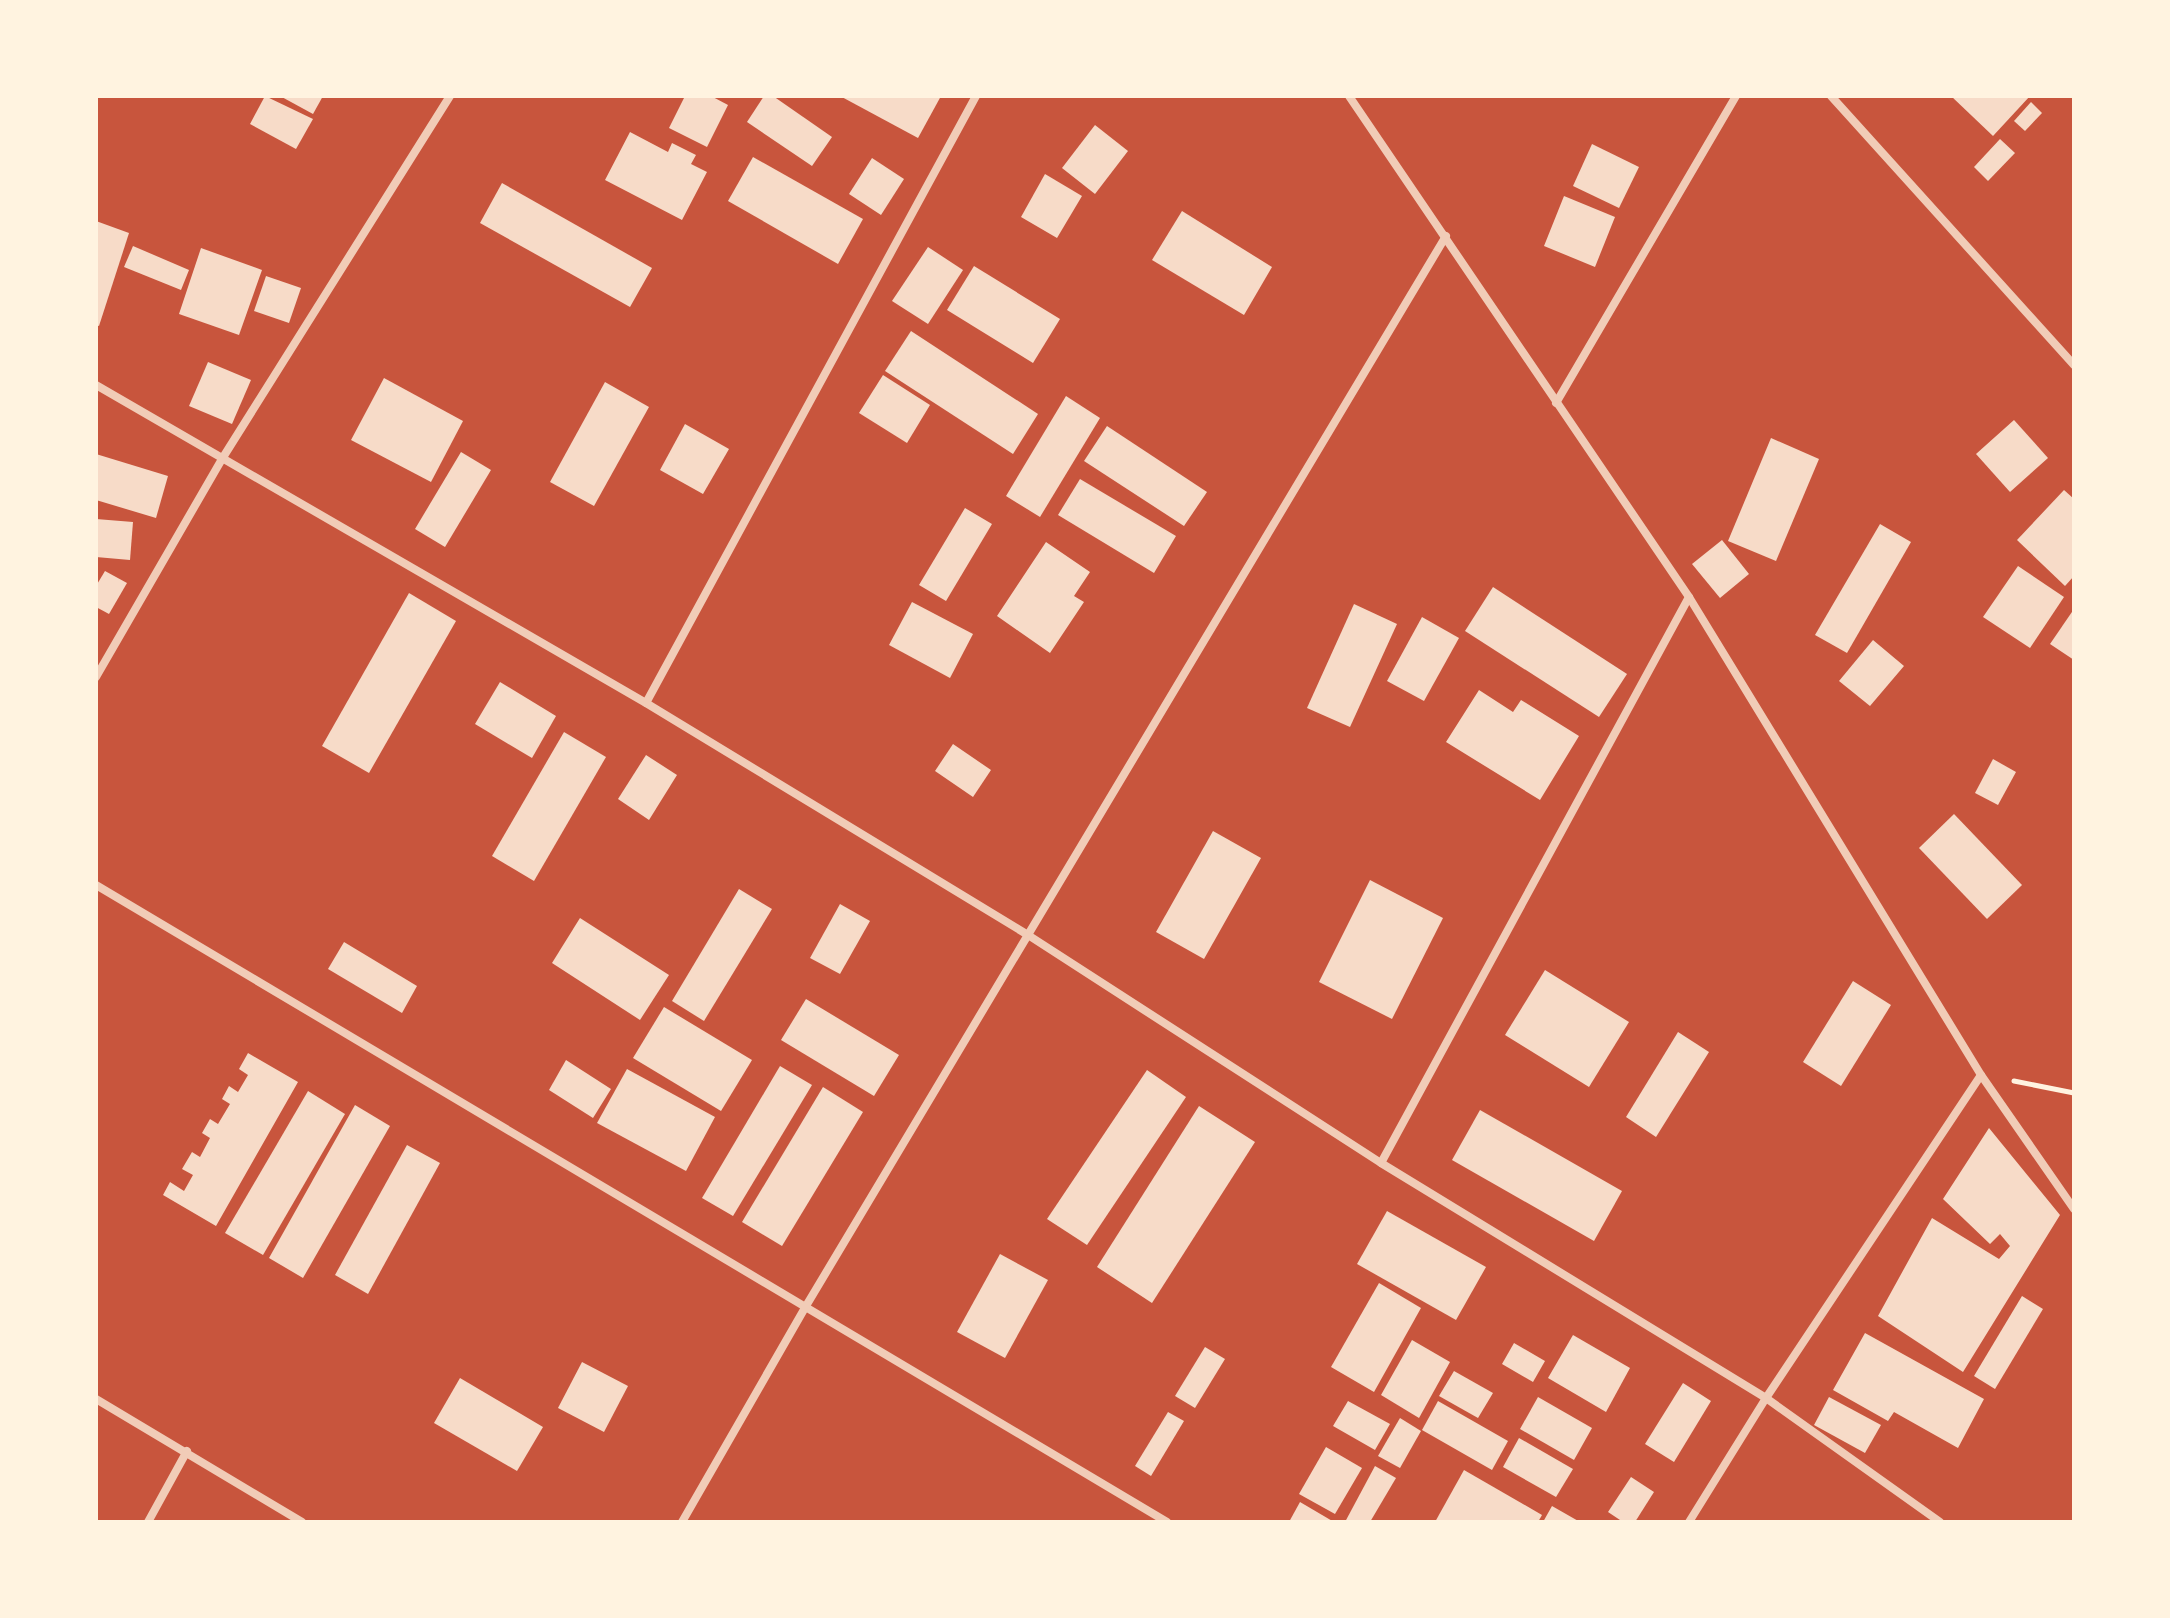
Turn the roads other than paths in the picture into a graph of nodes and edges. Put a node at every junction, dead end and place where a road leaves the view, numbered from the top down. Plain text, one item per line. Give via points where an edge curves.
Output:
1 (450, 96) edge
2 (976, 96) edge
3 (1349, 96) edge
4 (1736, 96) edge
5 (1831, 96) edge
6 (1446, 236) junction
7 (2074, 365) edge
8 (96, 385) edge
9 (1556, 403) junction
10 (222, 459) junction
11 (1689, 597) junction
12 (96, 677) edge
13 (646, 703) junction
14 (96, 885) edge
15 (1028, 935) junction
16 (1981, 1075) junction
17 (1381, 1163) junction
18 (2074, 1209) edge
19 (806, 1306) junction
20 (1766, 1398) junction
21 (96, 1399) edge
22 (187, 1451) junction
23 (148, 1522) edge
24 (302, 1522) edge
25 (682, 1522) edge
26 (1167, 1522) edge
27 (1689, 1522) edge
28 (1940, 1522) edge

1 - 10 street
2 - 13 street
3 - 6 street
4 - 9 street
5 - 7 street
6 - 9 street
6 - 15 street
8 - 10 street
9 - 11 street
10 - 12 street
10 - 13 street
11 - 16 street
11 - 17 street
13 - 15 street
14 - 19 street
15 - 17 street
15 - 19 street
16 - 18 street
16 - 20 street
17 - 20 street
19 - 25 street
19 - 26 street
20 - 27 street
20 - 28 street
21 - 22 street
22 - 23 street
22 - 24 street

